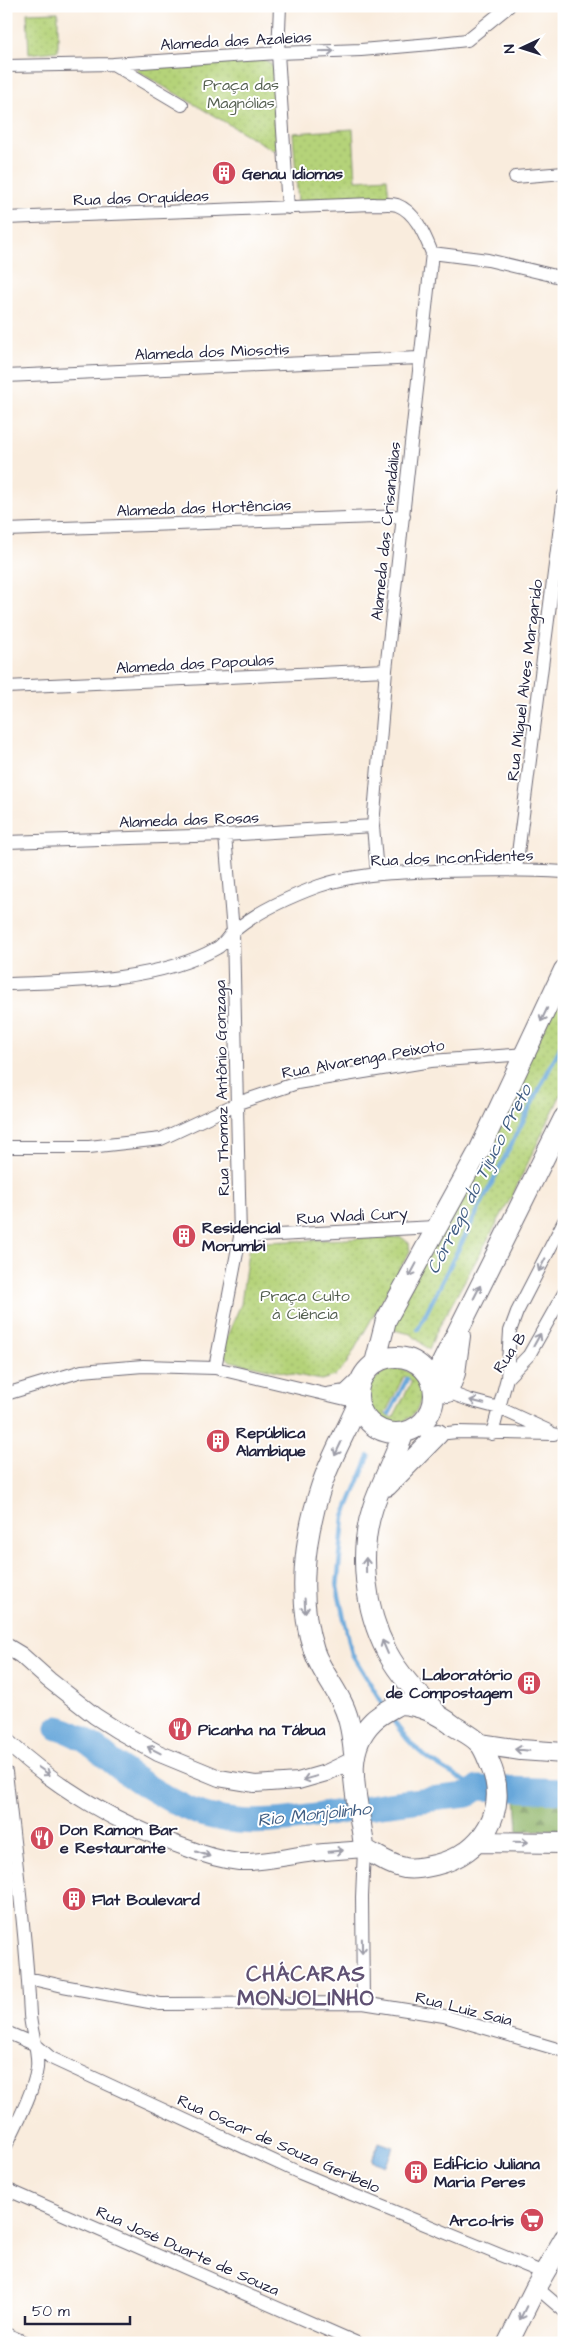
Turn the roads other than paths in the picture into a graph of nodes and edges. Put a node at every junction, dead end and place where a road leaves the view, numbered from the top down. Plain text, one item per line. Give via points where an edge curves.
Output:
1 (280, 6) edge
2 (510, 6) edge
3 (278, 53) junction
4 (113, 64) junction
5 (6, 66) edge
6 (182, 105) dead end
7 (564, 173) edge
8 (515, 177) dead end
9 (397, 206) joint
10 (288, 208) junction
11 (6, 218) edge
12 (432, 253) junction
13 (564, 278) edge
14 (419, 358) junction
15 (6, 376) edge
16 (564, 495) edge
17 (404, 516) junction
18 (6, 530) edge
19 (386, 670) junction
20 (6, 687) edge
21 (372, 826) junction
22 (225, 835) junction
23 (6, 842) edge
24 (516, 869) junction
25 (564, 872) edge
26 (377, 873) junction
27 (233, 932) junction
28 (564, 970) edge
29 (6, 984) edge
30 (526, 1054) junction
31 (238, 1103) junction
32 (564, 1118) edge
33 (6, 1147) edge
34 (564, 1221) edge
35 (435, 1227) junction
36 (240, 1237) junction
37 (564, 1293) edge
38 (370, 1366) junction
39 (215, 1368) junction
40 (507, 1378) junction
41 (438, 1388) junction
42 (6, 1394) edge
43 (324, 1394) junction
44 (358, 1403) junction
45 (499, 1408) junction
46 (409, 1431) junction
47 (438, 1434) junction
48 (492, 1434) junction
49 (379, 1494) junction
50 (6, 1646) edge
51 (436, 1712) junction
52 (6, 1741) edge
53 (480, 1744) junction
54 (564, 1753) edge
55 (354, 1759) junction
56 (6, 1772) edge
57 (363, 1840) junction
58 (478, 1842) junction
59 (564, 1843) edge
60 (28, 1978) junction
61 (363, 2003) junction
62 (6, 2032) edge
63 (36, 2045) junction
64 (564, 2051) edge
65 (6, 2146) edge
66 (6, 2189) edge
67 (564, 2239) edge
68 (540, 2280) junction
69 (564, 2311) edge
70 (6, 2334) edge
71 (26, 2343) edge
72 (357, 2343) edge
73 (508, 2343) edge

1 - 3 street
3 -> 2 street, Alameda das Azaleias via 361,50 466,40
3 - 4 street, Alameda das Azaleias
3 - 10 street
4 - 5 street, Alameda das Azaleias
4 - 6 street
7 - 8 street
9 - 10 street, Rua das Orquídeas
9 - 12 street, Alameda das Crisandálias via 422,228
10 - 11 street, Rua das Orquídeas
12 - 13 street via 488,260
12 - 14 street, Alameda das Crisandálias
14 - 15 street, Alameda dos Miosotis
14 - 17 street, Alameda das Crisandálias
16 - 24 street, Rua Miguel Alves Margarido
17 - 18 street, Alameda das Hortências
17 - 19 street, Alameda das Crisandálias
19 - 20 street, Alameda das Papoulas
19 - 21 street, Alameda das Crisandálias
21 - 22 street, Alameda das Rosas
21 - 26 street, Alameda das Crisandálias
22 - 23 street, Alameda das Rosas
22 - 27 street, Rua Thomaz Antônio Gonzaga
24 - 25 street, Rua dos Inconfidentes
24 - 26 street, Rua dos Inconfidentes
26 - 27 street, Rua dos Inconfidentes via 321,886 270,907
27 - 29 street, Rua dos Inconfidentes via 218,948 172,967 53,983
27 - 31 street, Rua Thomaz Antônio Gonzaga
28 -> 30 main road
30 - 31 street, Rua Alvarenga Peixoto via 432,1061 355,1073 297,1083
30 - 35 main road via 480,1149
31 - 33 street, Rua Alvarenga Peixoto via 161,1139 88,1146
31 - 36 street, Rua Thomaz Antônio Gonzaga
41 -> 32 main road via 460,1323
34 -> 40 street via 510,1331
35 - 36 street, Rua Wadi Cury
35 -> 38 main road via 386,1320
36 - 39 street, Rua Thomaz Antônio Gonzaga
40 -> 37 street, Rua B via 529,1356
38 - 41 main road via 397,1356 408,1358 427,1372
38 - 43 street via 345,1390
38 - 44 main road via 360,1381
39 - 42 street via 143,1366 82,1371
39 - 43 street
40 - 45 street, Rua B
45 -> 41 street
41 - 46 main road via 429,1414
43 - 44 street
44 - 46 main road via 363,1415 376,1427 392,1433
44 -> 55 main road via 321,1487 309,1536 305,1605 315,1654 343,1705 351,1729
45 - 48 street, Rua B
45 - 48 street via 554,1434
46 - 47 street
46 - 49 main road
47 - 48 street
47 - 49 main road
51 -> 49 main road via 410,1686 387,1652 372,1613 366,1546
55 -> 50 street via 298,1782 255,1784 218,1778 158,1753 117,1730
51 - 53 main road
51 - 55 main road via 399,1704 374,1719 358,1741
52 -> 57 street via 94,1807 147,1834 219,1859 270,1861
54 -> 53 main road
53 - 58 main road via 494,1774 498,1792 491,1824
55 - 57 main road via 354,1792
56 - 60 street
57 - 58 main road via 404,1868 443,1863
57 -> 61 street
58 -> 59 main road
60 - 61 street, Rua Luiz Saia via 160,2004
60 - 63 street via 31,2026
61 - 64 street, Rua Luiz Saia via 444,2016
62 - 63 street, Rua Oscar de Souza Geribelo
63 - 65 street via 37,2069
63 - 68 street, Rua Oscar de Souza Geribelo via 51,2058
66 - 72 street, Rua José Duarte de Souza
67 - 68 main road
68 - 69 street, Rua Oscar de Souza Geribelo
68 -> 73 main road
70 - 71 street

